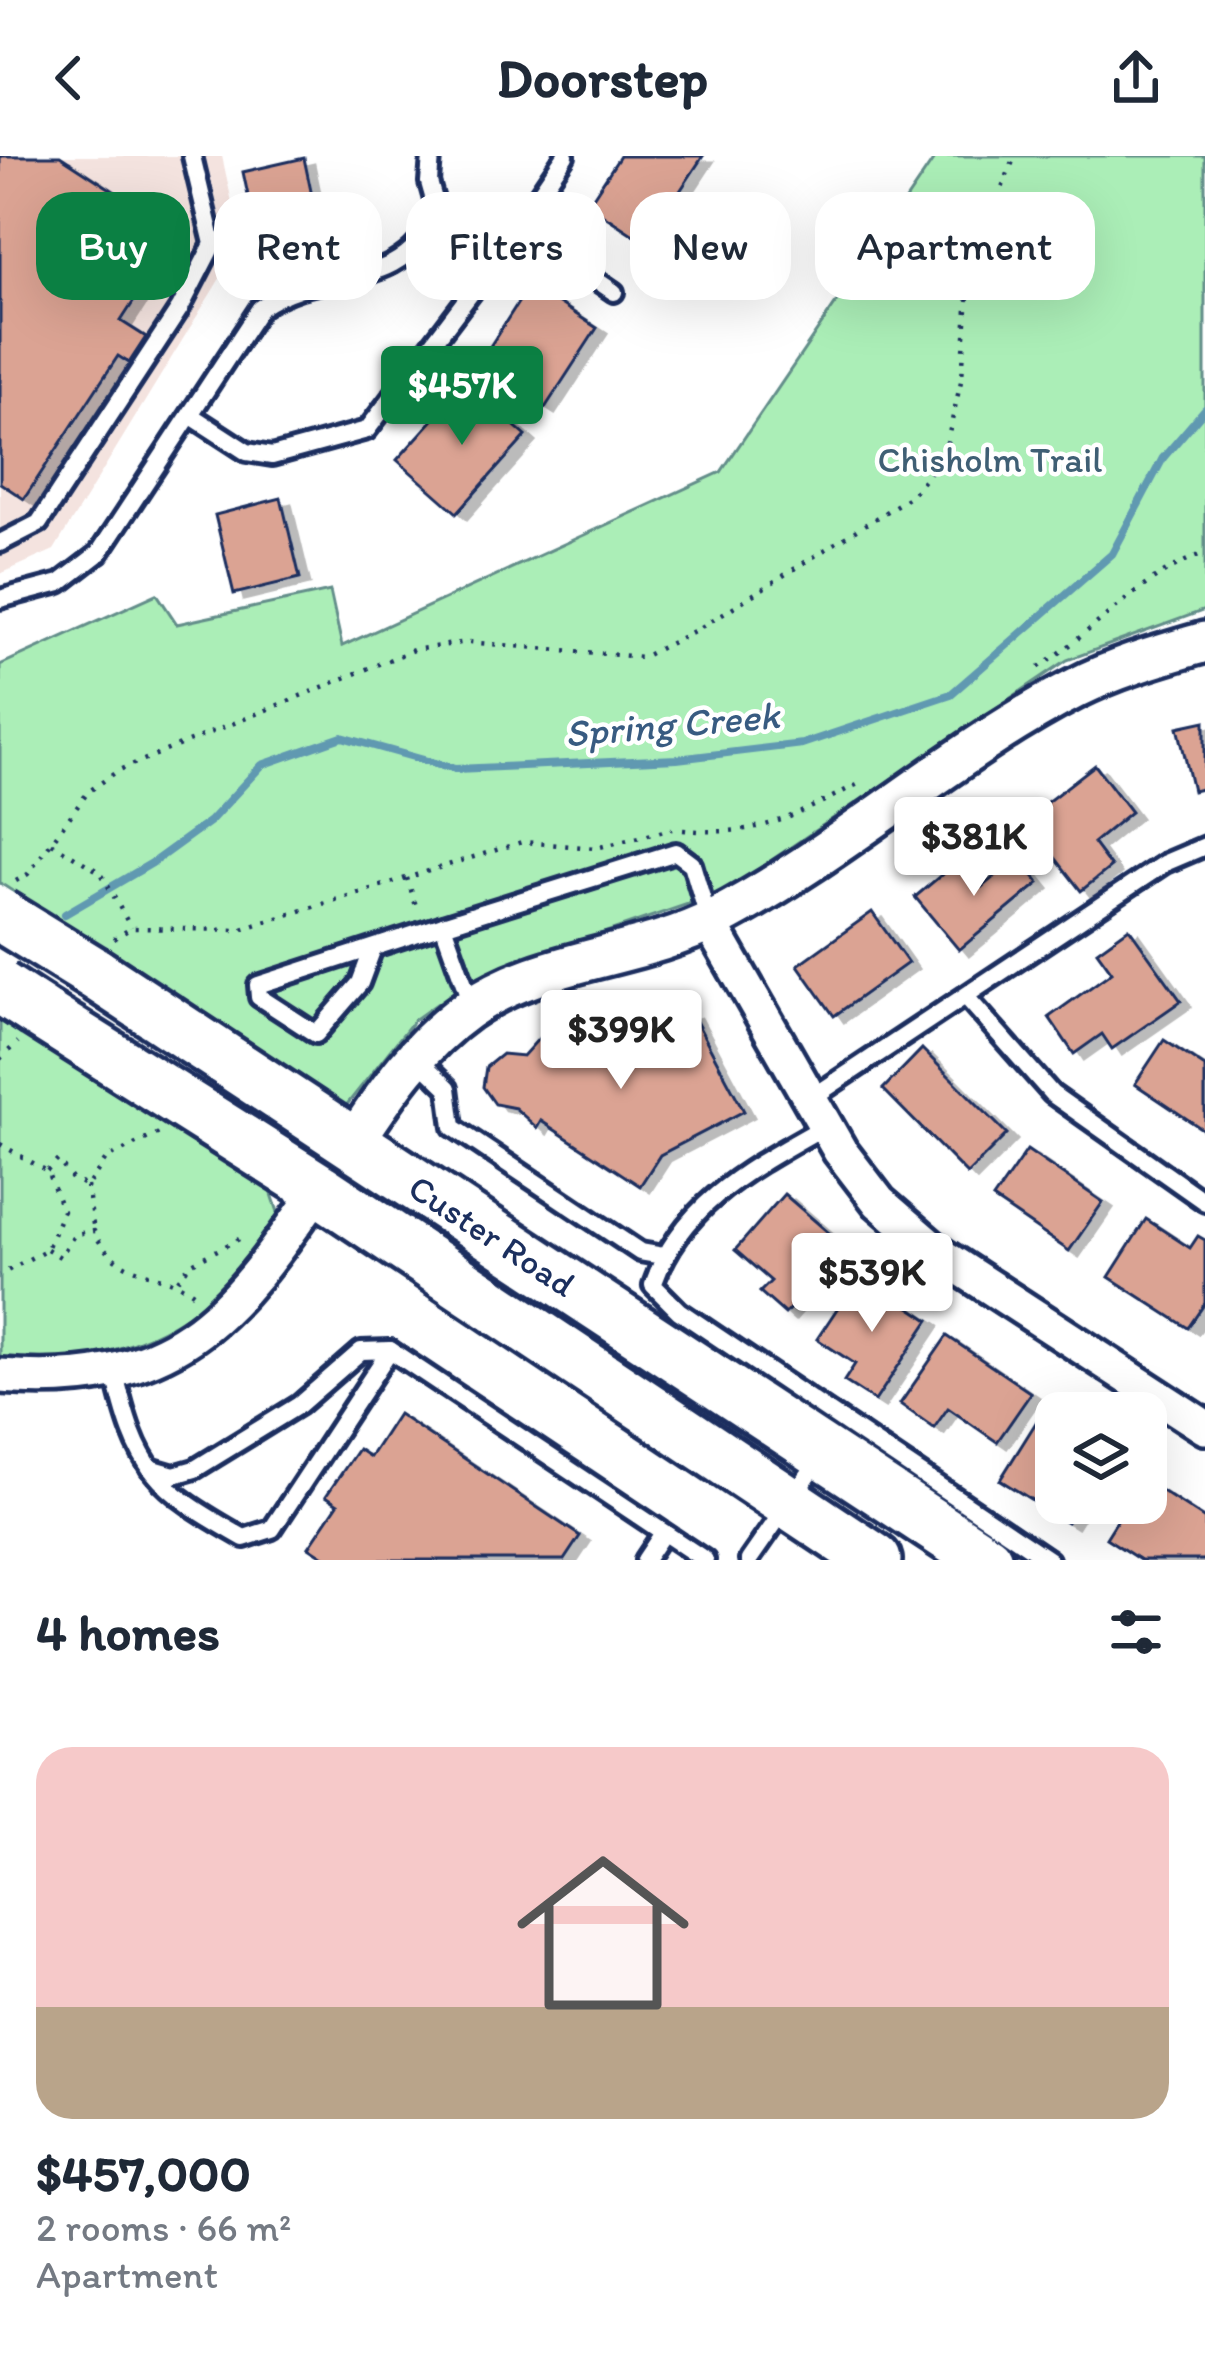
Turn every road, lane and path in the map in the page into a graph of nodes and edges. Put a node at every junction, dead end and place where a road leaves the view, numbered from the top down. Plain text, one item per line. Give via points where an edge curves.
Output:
1 (192, 156) edge
2 (431, 156) edge
3 (565, 156) edge
4 (1015, 156) edge
5 (432, 192) edge
6 (541, 192) edge
7 (406, 259) edge
8 (606, 287) edge
9 (614, 292) dead end
10 (466, 300) edge
11 (190, 415) junction
12 (0, 543) edge
13 (1205, 553) edge
14 (0, 599) edge
15 (1205, 642) edge
16 (1038, 668) dead end
17 (872, 778) dead end
18 (52, 842) junction
19 (1205, 846) edge
20 (407, 878) junction
21 (0, 890) edge
22 (0, 914) edge
23 (709, 922) junction
24 (443, 925) junction
25 (131, 928) junction
26 (423, 931) junction
27 (373, 948) junction
28 (99, 959) junction
29 (968, 999) junction
30 (472, 1006) junction
31 (20, 1012) edge
32 (414, 1056) junction
33 (0, 1059) edge
34 (818, 1112) junction
35 (164, 1131) dead end
36 (355, 1140) junction
37 (0, 1144) edge
38 (47, 1171) junction
39 (87, 1186) junction
40 (319, 1189) junction
41 (1205, 1202) edge
42 (263, 1226) dead end
43 (94, 1231) junction
44 (47, 1249) junction
45 (663, 1256) junction
46 (0, 1275) edge
47 (178, 1280) junction
48 (202, 1300) dead end
49 (390, 1350) junction
50 (114, 1369) junction
51 (0, 1376) edge
52 (1205, 1427) edge
53 (824, 1452) junction
54 (144, 1466) junction
55 (790, 1503) junction
56 (663, 1533) junction
57 (645, 1560) edge
58 (705, 1560) edge
59 (749, 1560) edge
60 (875, 1560) edge
61 (986, 1560) edge
62 (1049, 1560) edge

1 - 12 lane via 213,244 39,523
2 - 5 lane
3 - 6 lane
4 - 18 path via 970,268 962,377 944,455 911,496 643,657 468,641 413,650 119,770 88,792
7 - 11 lane via 280,294 260,308
8 - 9 lane
10 - 11 lane via 367,430 272,456 247,452
11 - 14 lane via 81,571
13 - 16 path via 1163,567 1088,636
15 - 23 street via 1078,687
17 - 20 path via 743,834 665,829 596,848 522,842
18 - 21 path via 28,874
18 - 25 path via 100,873
19 - 29 lane via 1165,863
20 - 25 path via 239,930
20 - 26 path
22 - 28 main road, Custer Road, bridge
23 - 24 lane via 692,864 676,852
23 - 30 street via 528,979
23 - 34 street
24 - 26 lane
24 - 30 lane
25 - 28 path
26 - 27 lane
27 - 27 lane via 258,985 259,998 316,1034 360,983
28 - 36 main road, Custer Road
29 - 34 lane
29 - 41 lane via 1052,1094
30 - 32 street
31 - 33 path
31 - 40 main road, Custer Road
32 - 36 street
32 - 45 lane via 448,1088 453,1127 640,1252
34 - 45 lane via 679,1227
34 - 52 street via 879,1202 939,1254
35 - 39 path via 107,1158
36 - 40 main road
36 - 53 main road, Custer Road
37 - 38 path
38 - 39 path via 58,1160
38 - 44 path via 63,1211
39 - 43 path
40 - 50 street via 252,1286 215,1321 170,1352
40 - 55 main road, Custer Road
42 - 47 path via 190,1264
43 - 44 path via 75,1234 60,1258
43 - 47 path via 116,1263
44 - 46 path
45 - 62 lane via 653,1285 679,1311
47 - 48 path
49 - 54 lane via 361,1351 280,1418 194,1469 174,1475
49 - 54 lane via 272,1528 244,1538 173,1496
49 - 56 lane
50 - 51 street
50 - 54 lane
53 - 55 lane
53 - 61 main road, Custer Road
55 - 59 lane
55 - 60 main road, Custer Road
56 - 57 lane
56 - 58 lane

